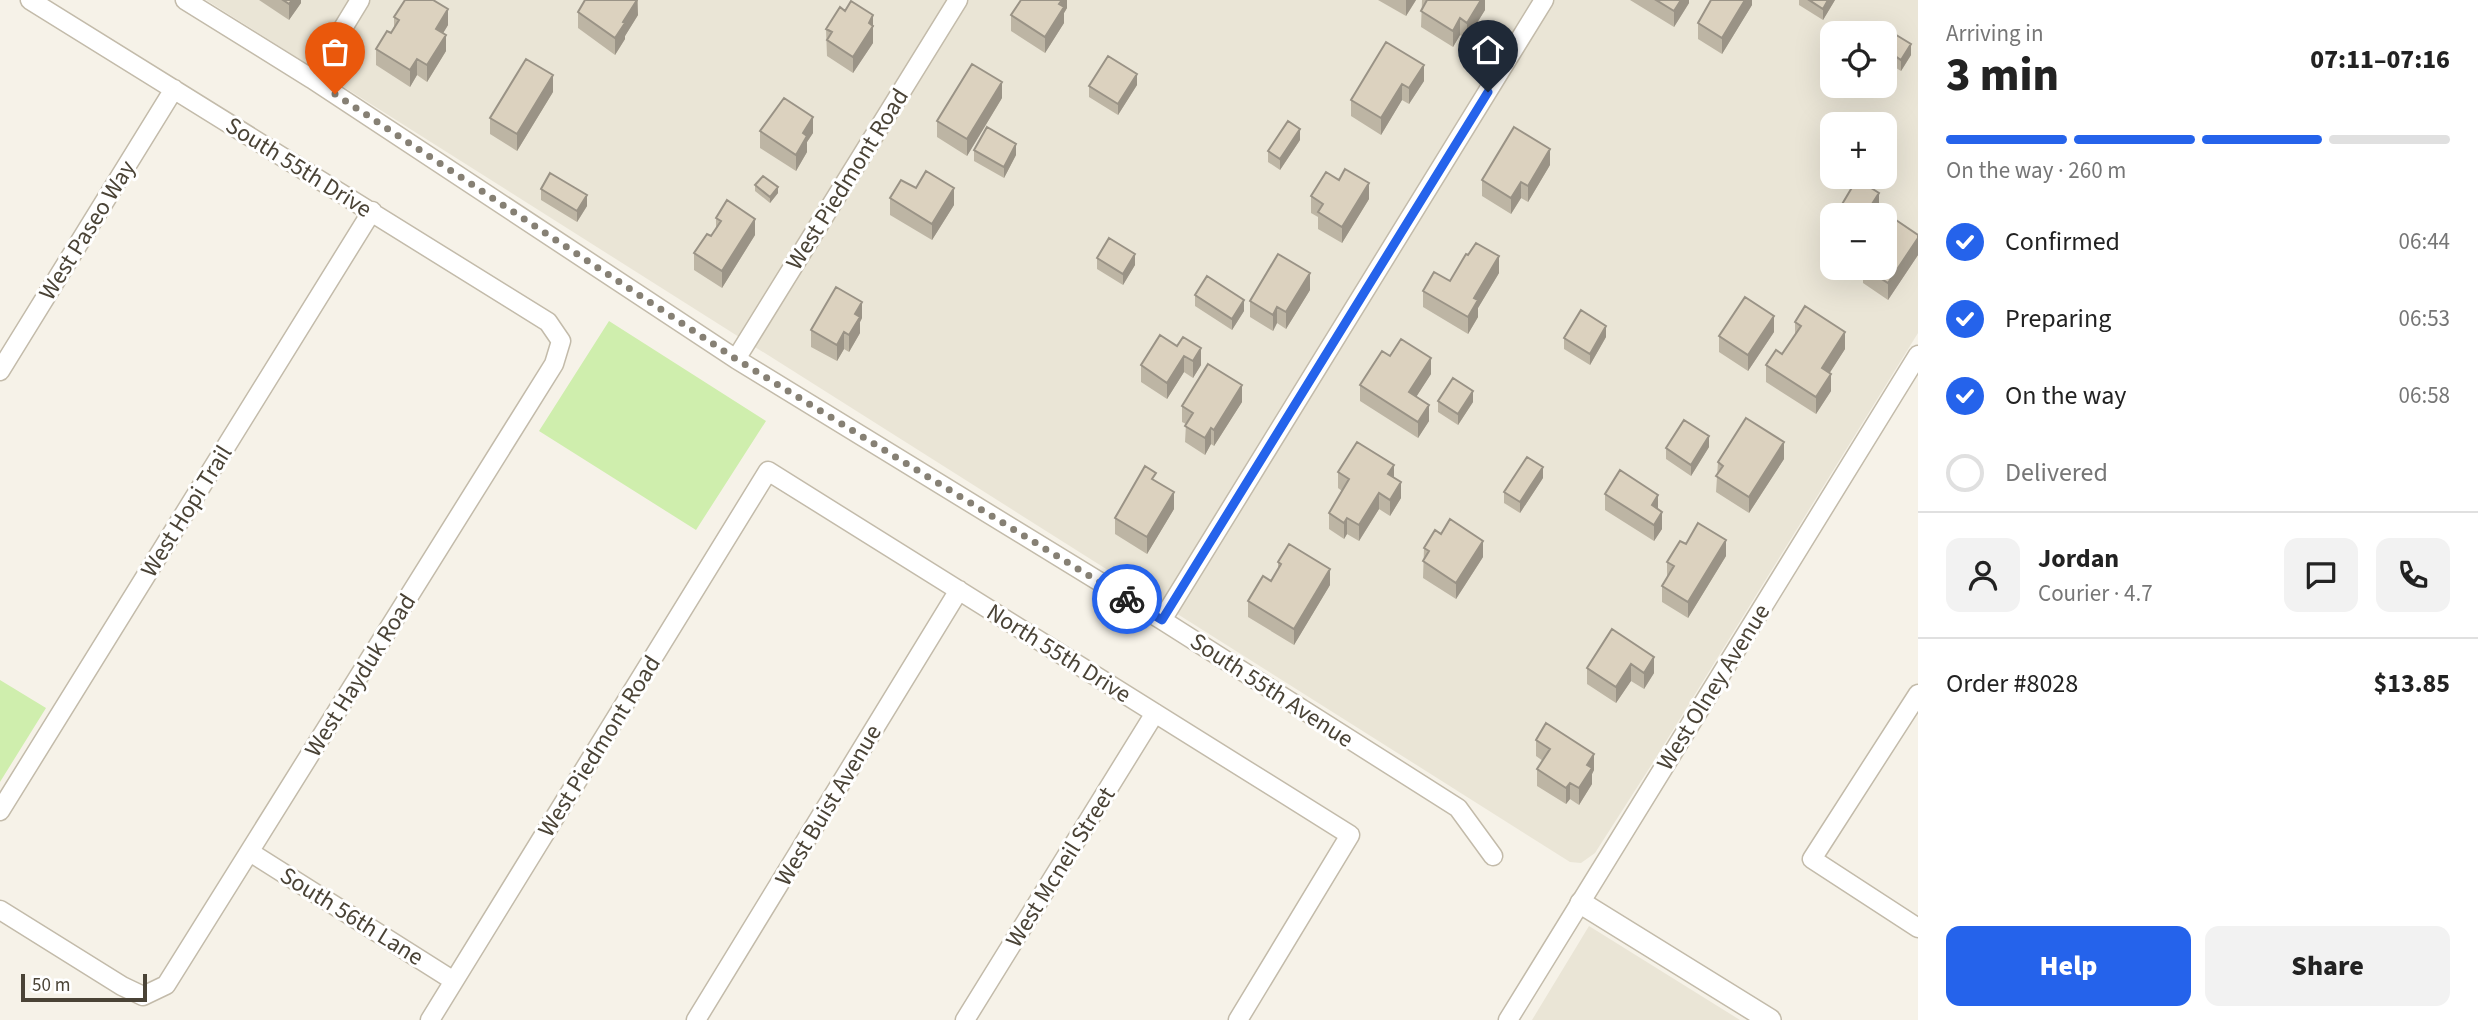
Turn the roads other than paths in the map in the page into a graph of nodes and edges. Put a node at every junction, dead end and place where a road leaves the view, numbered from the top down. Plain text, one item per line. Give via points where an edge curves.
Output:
1 (30, 0) edge
2 (185, 0) edge
3 (360, 0) edge
4 (958, 0) edge
5 (1544, 0) edge
6 (312, 79) junction
7 (174, 89) junction
8 (372, 211) junction
9 (561, 341) joint
10 (1918, 355) edge
11 (736, 359) junction
12 (0, 371) edge
13 (768, 471) joint
14 (959, 590) junction
15 (1162, 620) junction
16 (1918, 694) edge
17 (1155, 713) junction
18 (0, 811) edge
19 (250, 852) junction
20 (1493, 856) dead end
21 (1581, 903) junction
22 (0, 910) edge
23 (1918, 928) edge
24 (454, 981) junction
25 (430, 1020) edge
26 (696, 1020) edge
27 (965, 1020) edge
28 (1238, 1020) edge
29 (1508, 1020) edge
30 (1770, 1020) edge

1 - 7 street, South 55th Drive
2 - 6 street, South 55th Avenue
3 - 6 street
4 - 11 street, West Piedmont Road
5 - 15 street
6 - 11 street, South 55th Avenue
7 - 8 street, South 55th Drive
7 - 12 street, West Paseo Way
8 - 9 street, South 55th Drive via 548,322
8 - 18 street, West Hopi Trail
9 - 19 street, West Hayduk Road via 554,364
10 - 21 street, West Olney Avenue
11 - 15 street, South 55th Avenue
13 - 14 street, North 55th Drive
13 - 24 street, West Piedmont Road
14 - 17 street, North 55th Drive
14 - 26 street, West Buist Avenue
15 - 20 street, South 55th Avenue via 1458,808
16 - 23 street via 1812,859
17 - 27 street, West Mcneil Street
17 - 28 street, North 55th Drive via 1350,835
19 - 22 street, West Hayduk Road via 166,985 144,996
19 - 24 street, South 56th Lane
21 - 29 street, West Olney Avenue
21 - 30 street
24 - 25 street, West Piedmont Road

